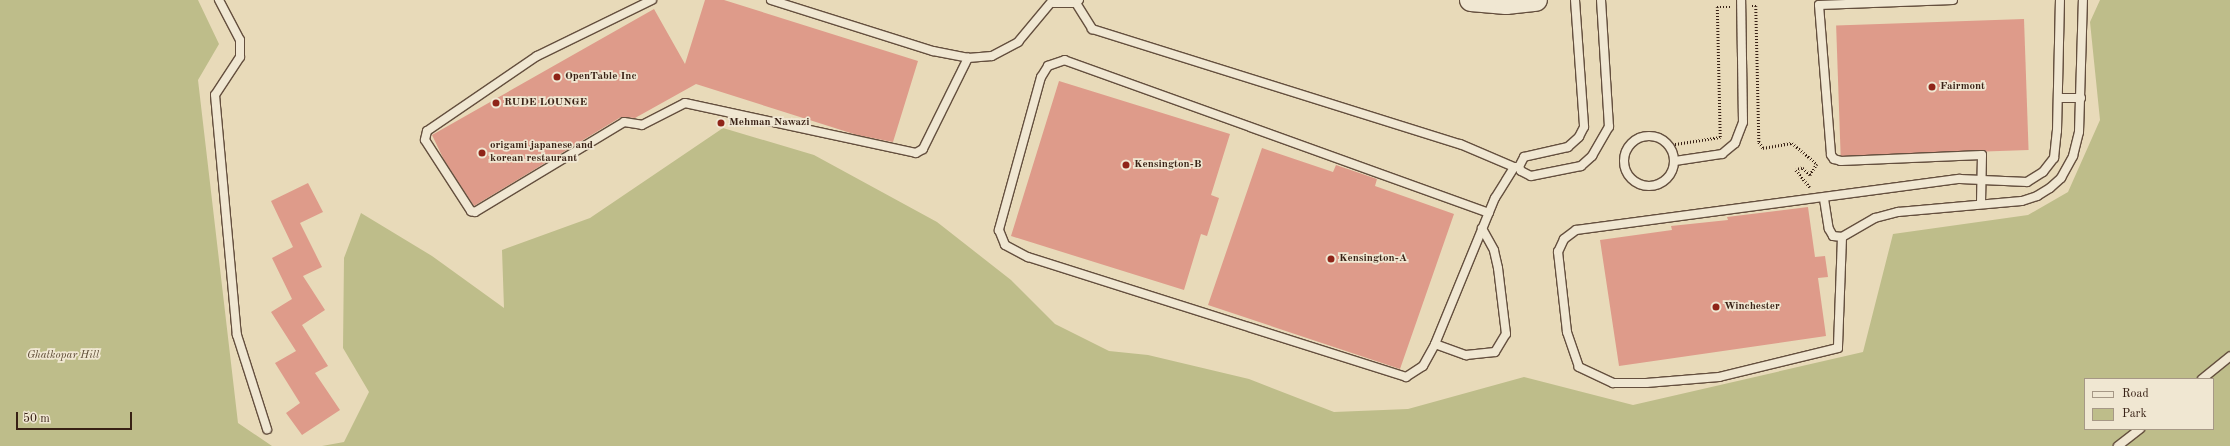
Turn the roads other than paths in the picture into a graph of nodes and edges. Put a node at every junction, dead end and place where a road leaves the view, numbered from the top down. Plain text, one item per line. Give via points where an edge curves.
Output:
1 (219, 0) edge
2 (652, 0) edge
3 (771, 0) edge
4 (1471, 0) edge
5 (1536, 0) edge
6 (1575, 0) edge
7 (1600, 0) edge
8 (1741, 0) edge
9 (1953, 0) edge
10 (2060, 0) edge
11 (2083, 0) edge
12 (1053, 1) edge
13 (638, 2) edge
14 (1077, 2) edge
15 (968, 58) junction
16 (2058, 98) junction
17 (2081, 98) junction
18 (1675, 161) junction
19 (1516, 167) junction
20 (1981, 181) junction
21 (1824, 199) junction
22 (1981, 204) junction
23 (1489, 213) junction
24 (1482, 228) junction
25 (1842, 237) junction
26 (1435, 344) junction
27 (2230, 356) edge
28 (2203, 378) edge
29 (267, 429) dead end
30 (2139, 430) edge
31 (2118, 446) edge

1 - 29 lane via 240,40 240,58 215,95 237,335
2 - 13 lane
3 - 15 lane via 933,51
4 - 5 street via 1506,3
6 - 19 lane via 1584,127 1579,137 1568,147 1524,157
7 - 19 lane via 1610,118 1606,135 1592,156 1581,166 1531,176
8 - 18 lane via 1743,122 1735,143 1722,154
9 - 20 lane via 1819,5 1831,155 1841,161 1982,155
10 - 16 lane
11 - 17 lane
12 - 14 lane
12 - 15 lane via 1018,42 992,56
13 - 15 lane via 538,56 427,131 426,140 471,211 475,212 624,122 642,125 685,103 916,153 923,149
14 - 19 lane via 1092,29 1460,144
16 - 17 lane
16 - 20 lane via 2054,158 2043,172 2027,182
17 - 22 lane via 2080,132 2073,156 2061,178 2037,196 2022,201
18 - 18 lane via 1670,176 1664,182 1649,187 1637,183 1628,175 1624,159 1631,144 1646,136 1654,136 1669,145
19 - 23 lane
20 - 21 lane via 1960,180
20 - 22 lane
21 - 25 lane via 1829,229 1833,236
21 - 25 lane via 1576,230 1564,239 1558,252 1567,332 1579,367 1613,383 1653,382 1719,377 1838,348
22 - 25 lane via 1898,212 1875,218
23 - 24 lane
23 - 26 lane via 1065,60 1048,66 1041,77 999,230 1005,245 1028,257 1406,377 1422,366
24 - 26 lane
24 - 26 lane via 1494,250 1506,334 1495,352 1466,355
27 - 28 lane
30 - 31 lane

